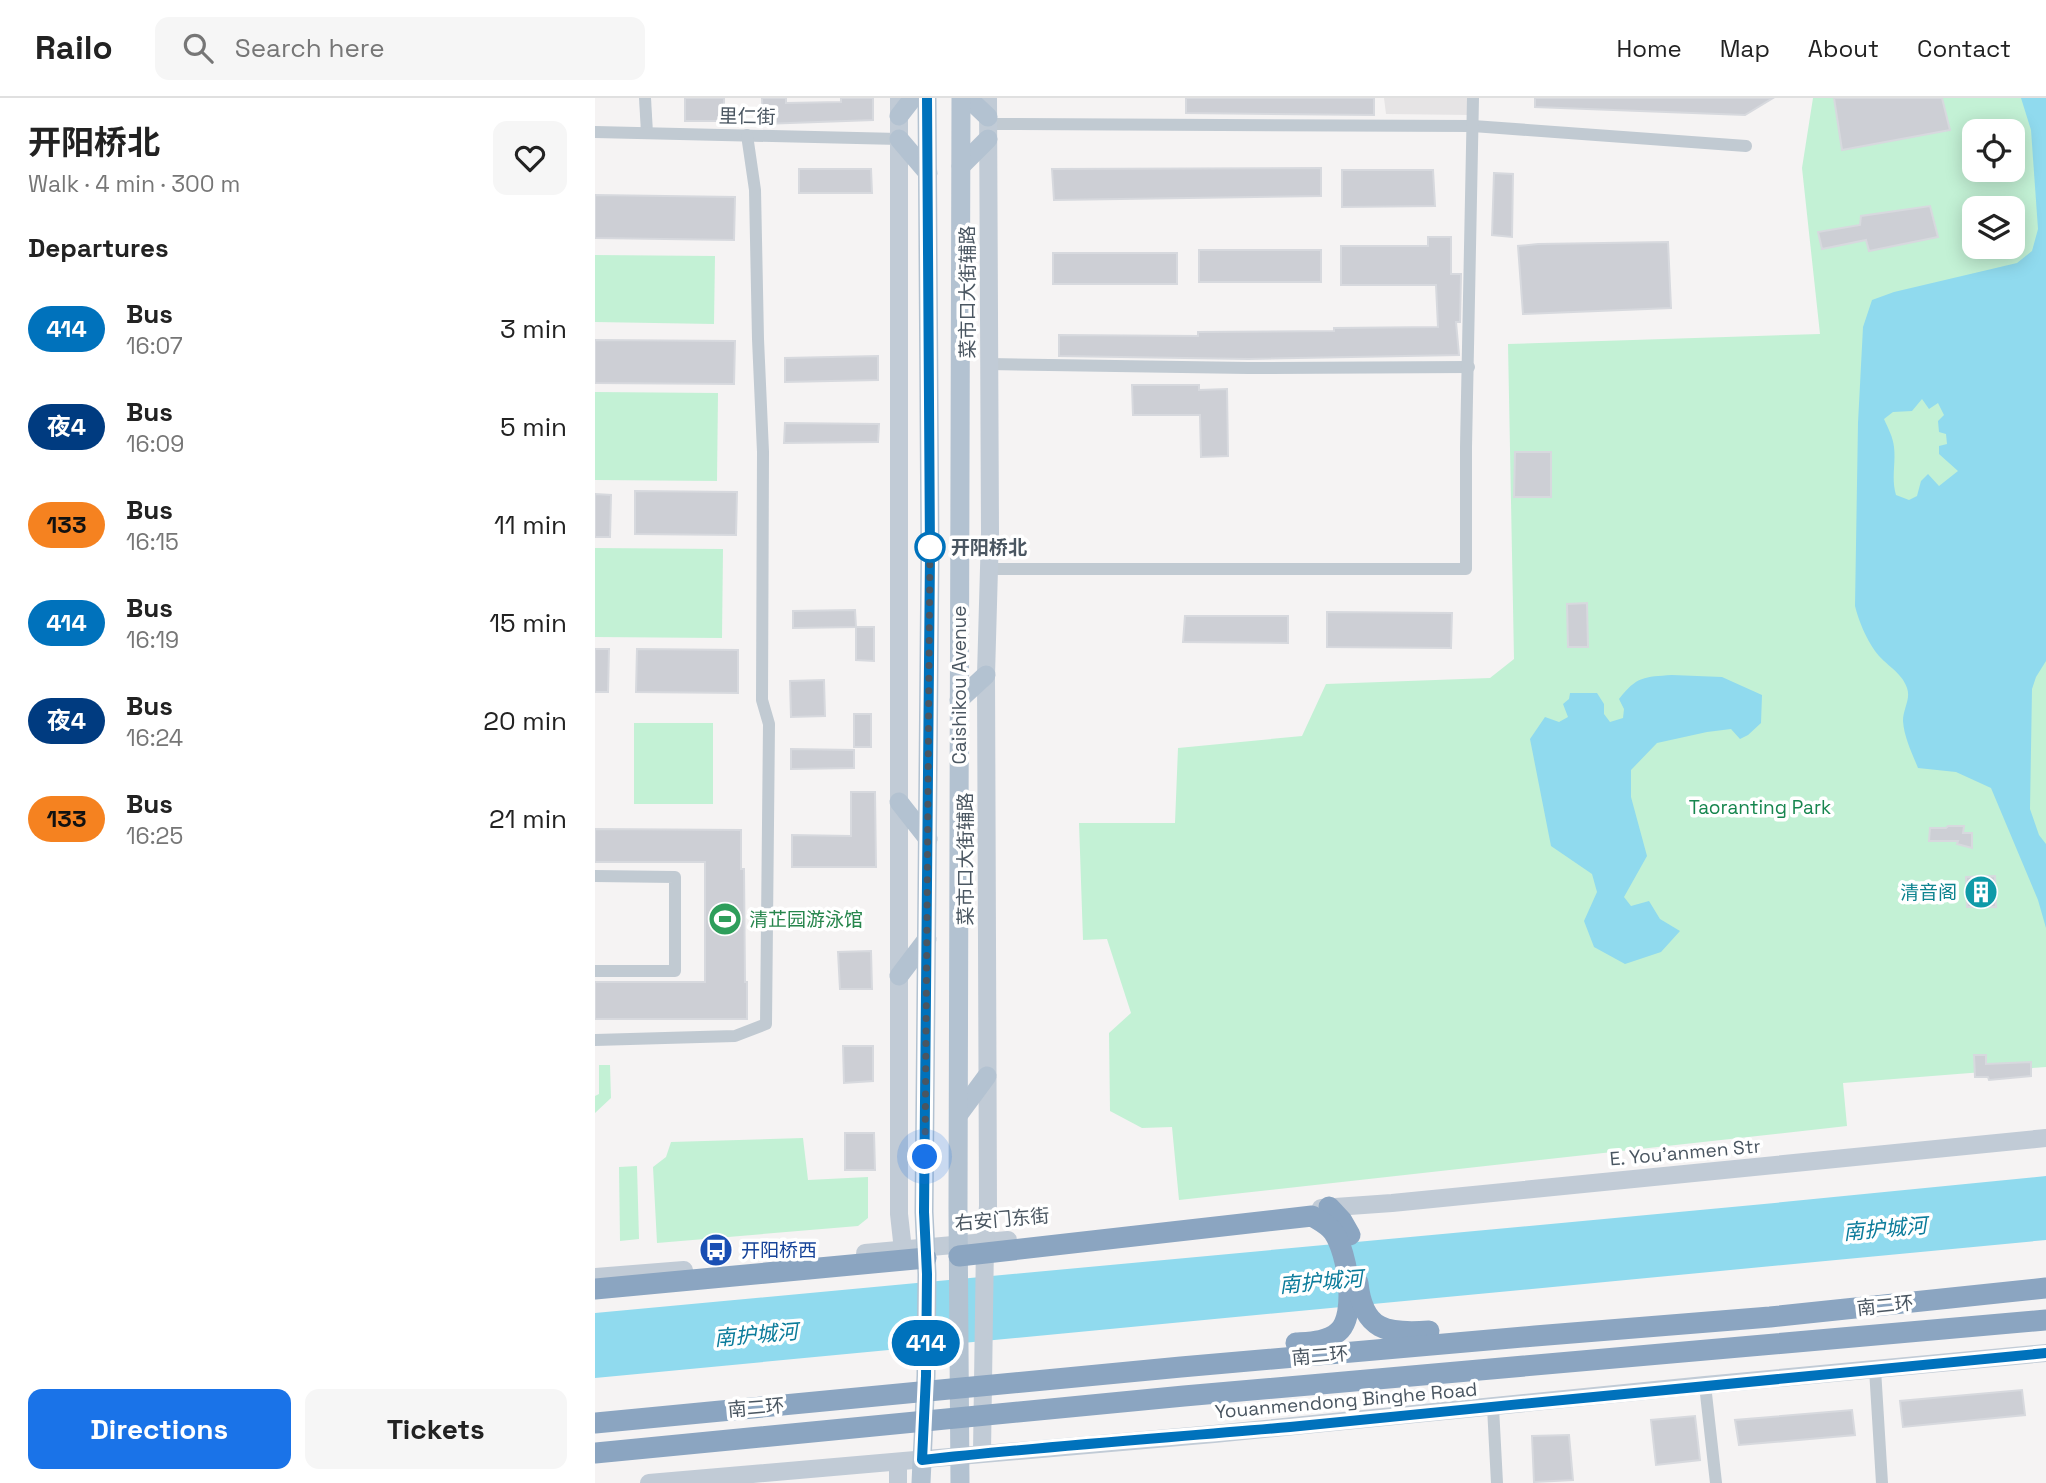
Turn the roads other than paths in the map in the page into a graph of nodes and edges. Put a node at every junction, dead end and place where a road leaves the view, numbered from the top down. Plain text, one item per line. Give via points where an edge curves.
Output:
1 (645, 98) edge
2 (913, 98) edge
3 (927, 98) edge
4 (961, 98) edge
5 (968, 98) edge
6 (1473, 98) edge
7 (899, 107) edge
8 (988, 119) edge
9 (1473, 126) junction
10 (595, 132) edge
11 (647, 133) junction
12 (747, 135) junction
13 (899, 139) junction
14 (1746, 146) dead end
15 (961, 166) junction
16 (928, 173) junction
17 (989, 364) junction
18 (1469, 367) junction
19 (989, 569) junction
20 (986, 675) junction
21 (959, 700) junction
22 (899, 802) junction
23 (928, 839) junction
24 (595, 876) edge
25 (927, 939) junction
26 (595, 971) edge
27 (899, 976) junction
28 (595, 1040) edge
29 (987, 1076) junction
30 (959, 1114) junction
31 (2046, 1138) edge
32 (1329, 1207) junction
33 (1340, 1231) junction
34 (903, 1250) junction
35 (985, 1256) junction
36 (959, 1257) junction
37 (926, 1260) junction
38 (595, 1278) edge
39 (2046, 1288) edge
40 (595, 1289) edge
41 (2046, 1320) edge
42 (1535, 1336) junction
43 (2046, 1353) edge
44 (1222, 1363) junction
45 (1875, 1369) junction
46 (1705, 1385) junction
47 (1493, 1407) junction
48 (595, 1414) edge
49 (654, 1417) junction
50 (595, 1423) edge
51 (595, 1453) edge
52 (982, 1453) junction
53 (961, 1455) junction
54 (922, 1460) junction
55 (898, 1462) junction
56 (649, 1483) edge
57 (898, 1483) edge
58 (922, 1483) edge
59 (960, 1483) edge
60 (1497, 1483) edge
61 (1716, 1483) edge
62 (1882, 1483) edge

1 - 11 street
2 - 7 main road
3 - 16 main road
4 - 15 main road, Caishikou Avenue
5 - 8 main road
6 - 9 street
7 - 13 street
8 - 9 street
8 - 15 main road
8 - 17 street, 菜市口大街辅路
9 - 14 street
9 - 18 street
10 - 11 street, 里仁街
11 - 12 street, 里仁街
12 - 13 street, 里仁街
12 - 28 street via 755,190 763,452 762,700 769,724 766,1024 735,1037
13 - 16 main road
13 - 22 street
15 - 21 main road, Caishikou Avenue
16 - 23 main road
17 - 18 street
17 - 19 street, 菜市口大街辅路
18 - 19 street via 1466,569
19 - 20 street, 菜市口大街辅路
20 - 21 main road
20 - 29 street, 菜市口大街辅路
21 - 30 main road, Caishikou Avenue
22 - 23 main road
22 - 27 street
23 - 25 main road
24 - 26 street via 675,877 675,971
25 - 27 main road
25 - 37 main road
27 - 34 street
29 - 30 main road
29 - 35 street, 菜市口大街辅路
30 - 36 main road, Caishikou Avenue
31 - 32 street, E. You'anmen Str
32 - 33 highway
32 - 35 street, 右安门东街
33 - 35 highway via 1312,1216
33 - 42 highway via 1355,1253 1360,1299 1370,1318 1387,1331 1492,1327
33 - 44 highway via 1349,1309 1338,1333 1324,1340 1246,1349
34 - 37 street, 右安门东街
34 - 38 street, 右安门东街
35 - 36 highway
35 - 52 street, 菜市口大街辅路
36 - 37 street, 右安门东街
36 - 53 main road, Caishikou Avenue
37 - 40 highway
37 - 54 main road
39 - 42 highway, 南二环
41 - 51 highway, 南二环
42 - 44 highway, 南二环
43 - 45 street, Youanmendong Binghe Road
44 - 49 highway, 南二环
45 - 46 street, Youanmendong Binghe Road
45 - 62 street
46 - 47 street, Youanmendong Binghe Road
46 - 61 street
47 - 52 street, Youanmendong Binghe Road
47 - 60 street
48 - 49 highway
49 - 50 highway, 南二环
52 - 53 street, Youanmendong Binghe Road
53 - 54 street, Youanmendong Binghe Road
53 - 59 main road, Caishikou Avenue
54 - 55 street, Youanmendong Binghe Road
54 - 58 main road
55 - 56 street, Youanmendong Binghe Road
55 - 57 street

